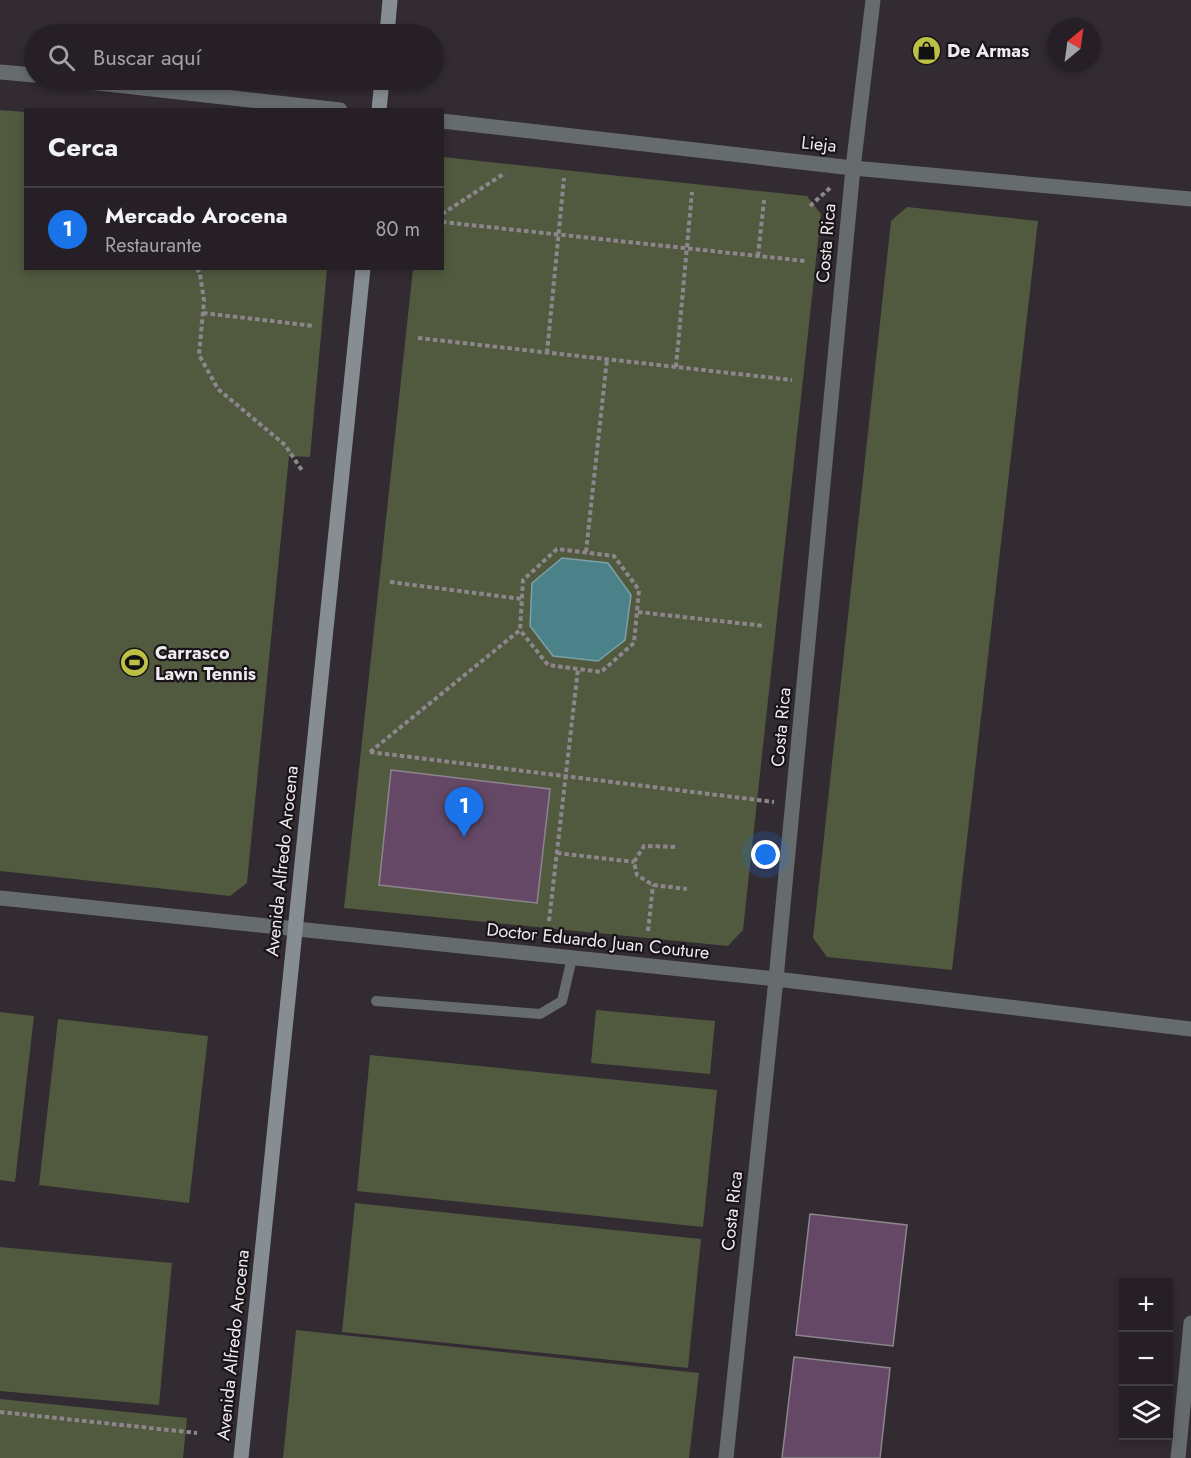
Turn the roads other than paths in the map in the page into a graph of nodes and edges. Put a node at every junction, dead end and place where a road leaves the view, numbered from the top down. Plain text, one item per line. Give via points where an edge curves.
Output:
1 (390, 0) edge
2 (873, 0) edge
3 (388, 24) edge
4 (0, 72) edge
5 (24, 74) edge
6 (161, 90) edge
7 (381, 90) edge
8 (322, 108) edge
9 (379, 108) edge
10 (444, 121) edge
11 (853, 168) junction
12 (1191, 199) edge
13 (363, 270) edge
14 (0, 898) edge
15 (294, 929) junction
16 (572, 958) junction
17 (776, 979) junction
18 (376, 1001) dead end
19 (1191, 1029) edge
20 (1191, 1323) edge
21 (241, 1458) edge
22 (726, 1458) edge
23 (1178, 1458) edge

1 - 3 street
2 - 11 street, Costa Rica
4 - 5 street
6 - 8 street
7 - 9 street
10 - 11 street, Lieja
11 - 12 street, Lieja
11 - 17 street, Costa Rica
13 - 15 street, Avenida Alfredo Arocena
14 - 15 street, Doctor Eduardo Juan Couture
15 - 16 street, Doctor Eduardo Juan Couture
15 - 21 street, Avenida Alfredo Arocena
16 - 17 street, Doctor Eduardo Juan Couture
16 - 18 lane via 562,1001 540,1014
17 - 19 street, Doctor Eduardo Juan Couture
17 - 22 street, Costa Rica
20 - 23 street

